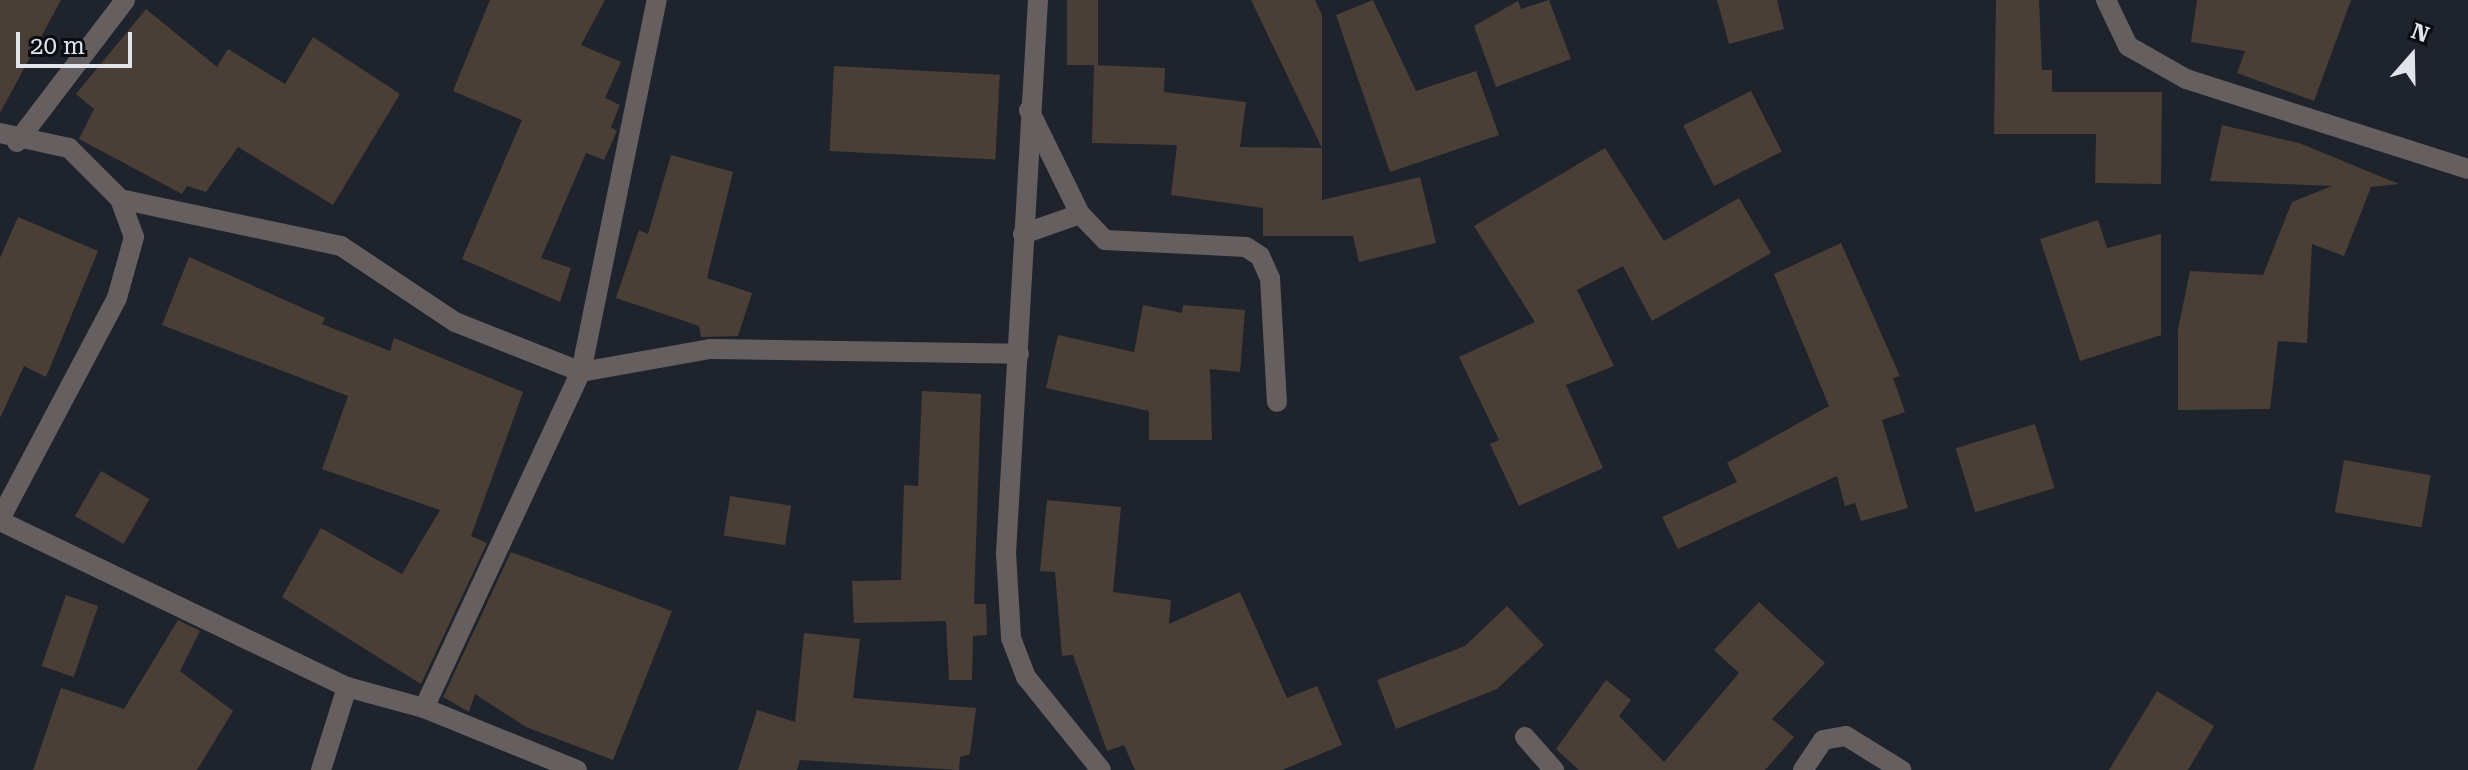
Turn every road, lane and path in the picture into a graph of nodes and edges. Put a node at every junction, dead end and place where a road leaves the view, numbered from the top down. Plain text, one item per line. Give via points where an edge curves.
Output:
1 (125, 0) edge
2 (657, 0) edge
3 (1038, 0) edge
4 (2106, 0) edge
5 (1027, 106) junction
6 (8, 138) edge
7 (2468, 169) edge
8 (120, 199) junction
9 (1080, 214) junction
10 (1023, 234) junction
11 (1019, 354) junction
12 (581, 372) junction
13 (1277, 402) dead end
14 (0, 520) edge
15 (347, 687) junction
16 (424, 708) junction
17 (1525, 737) dead end
18 (321, 770) edge
19 (577, 770) edge
20 (1101, 770) edge
21 (1554, 770) edge
22 (1803, 770) edge
23 (1901, 770) edge

1 - 6 street
2 - 12 street
3 - 5 street
4 - 7 street via 2128,46 2186,79
5 - 9 street
5 - 10 street
6 - 8 street via 69,148
8 - 12 street via 341,246 455,322
8 - 14 street via 134,237 117,298
9 - 10 street
9 - 13 street via 1105,240 1246,247 1260,256 1270,278
10 - 11 street
11 - 12 street via 710,349
11 - 20 street via 1006,553 1011,638 1026,677
12 - 16 street
14 - 15 street
15 - 16 street
15 - 18 street
16 - 19 street
17 - 21 street
22 - 23 street via 1823,740 1846,736

